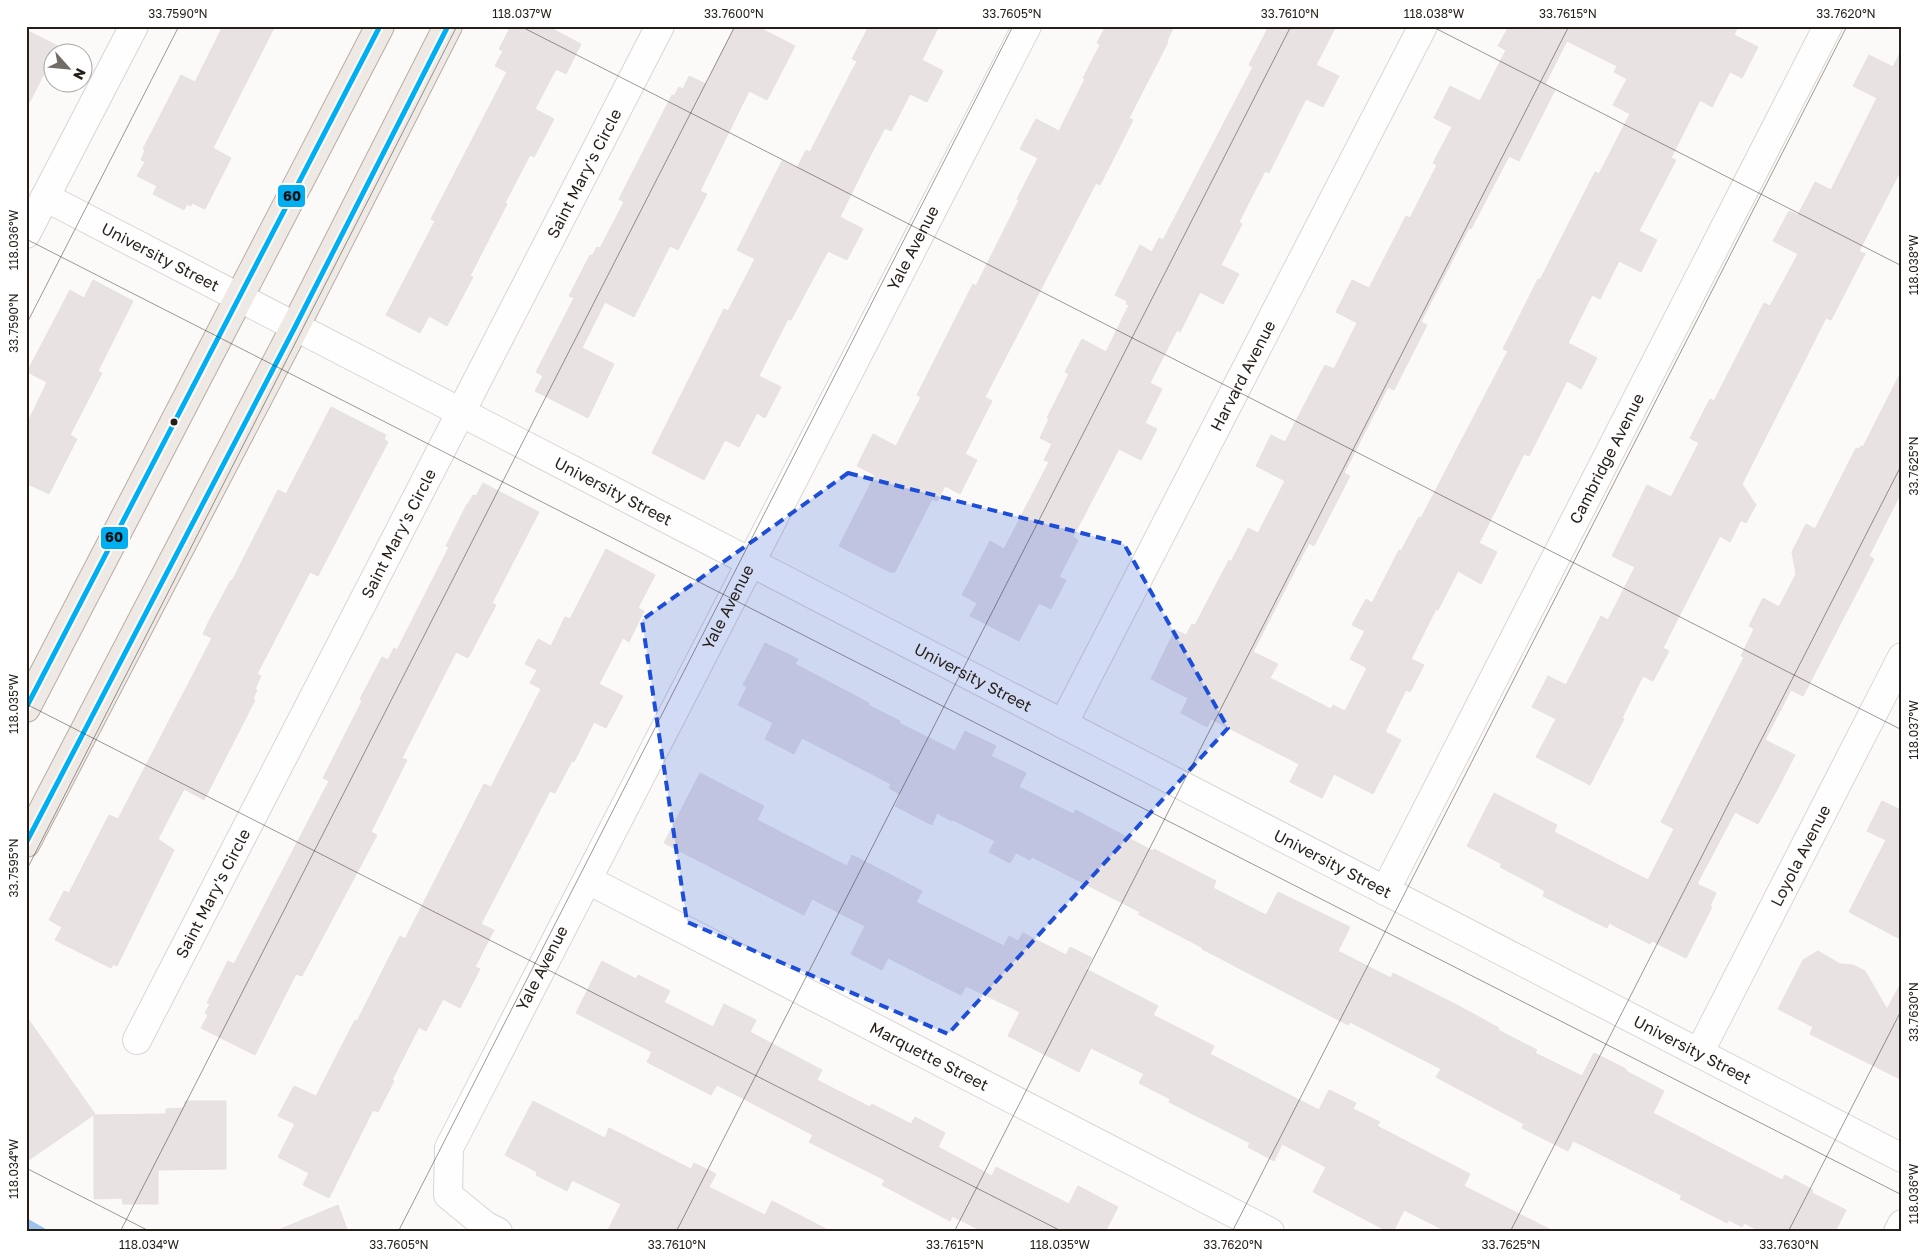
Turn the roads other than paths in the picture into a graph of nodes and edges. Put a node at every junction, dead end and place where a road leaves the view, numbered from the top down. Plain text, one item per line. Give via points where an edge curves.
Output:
1 (134, 26) edge
2 (380, 26) edge
3 (448, 26) edge
4 (660, 26) edge
5 (1027, 26) edge
6 (1423, 26) edge
7 (1828, 26) edge
8 (45, 197) junction
9 (26, 234) edge
10 (239, 298) junction
11 (295, 326) junction
12 (460, 412) junction
13 (751, 562) junction
14 (1902, 657) edge
15 (26, 708) edge
16 (1063, 724) junction
17 (26, 842) edge
18 (588, 880) junction
19 (1385, 891) junction
20 (137, 1040) dead end
21 (1699, 1053) junction
22 (1902, 1158) edge
23 (1902, 1224) edge
24 (498, 1232) edge
25 (1270, 1232) edge
26 (1898, 1232) edge

1 - 8 street
2 - 10 main road
3 - 11 main road
4 - 12 street, Saint Mary's Circle
5 - 13 street, Yale Avenue
6 - 16 street, Harvard Avenue
7 - 19 street, Cambridge Avenue
8 - 9 street
8 - 10 street, University Street
10 - 11 street, University Street
10 - 15 main road
11 - 12 street, University Street
11 - 17 main road
12 - 13 street, University Street
12 - 20 street, Saint Mary's Circle
13 - 16 street, University Street
13 - 18 street, Yale Avenue
14 - 21 street, Loyola Avenue
16 - 19 street, University Street
18 - 24 street, Yale Avenue via 449,1148 448,1195
18 - 25 street, Marquette Street
19 - 21 street, University Street
21 - 22 street, University Street
23 - 26 street

